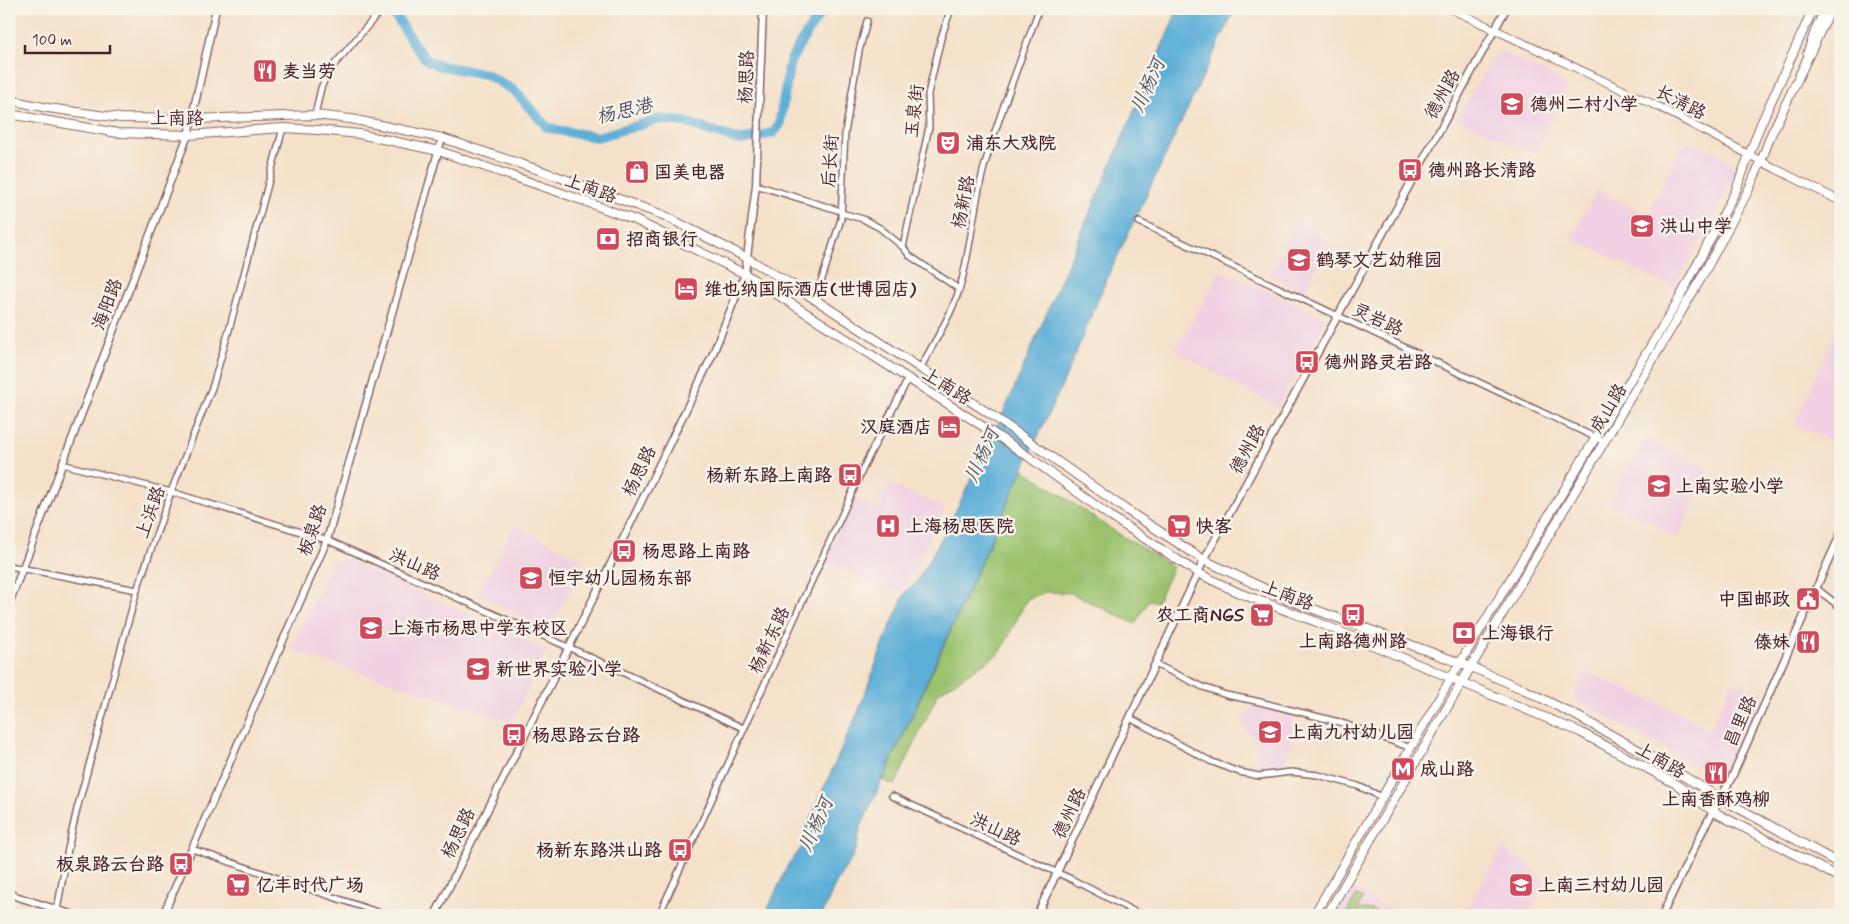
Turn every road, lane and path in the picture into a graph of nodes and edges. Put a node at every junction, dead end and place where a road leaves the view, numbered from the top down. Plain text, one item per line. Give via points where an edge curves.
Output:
1 (216, 9) edge
2 (763, 9) edge
3 (951, 9) edge
4 (1039, 9) edge
5 (1451, 9) edge
6 (1506, 9) edge
7 (1812, 9) edge
8 (1817, 9) edge
9 (1824, 9) edge
10 (1830, 9) edge
11 (381, 10) edge
12 (867, 21) dead end
13 (1494, 29) junction
14 (1796, 44) junction
15 (1802, 68) junction
16 (9, 100) edge
17 (9, 114) edge
18 (315, 114) junction
19 (192, 119) junction
20 (283, 128) junction
21 (188, 135) junction
22 (442, 138) junction
23 (438, 151) junction
24 (1750, 155) junction
25 (1762, 162) junction
26 (756, 185) junction
27 (1840, 201) edge
28 (841, 212) junction
29 (1139, 222) dead end
30 (903, 247) junction
31 (747, 258) junction
32 (745, 274) junction
33 (959, 289) junction
34 (815, 301) junction
35 (1338, 315) junction
36 (920, 369) junction
37 (908, 379) junction
38 (1596, 437) junction
39 (1605, 442) junction
40 (62, 464) junction
41 (171, 492) junction
42 (1840, 535) edge
43 (327, 540) junction
44 (1204, 560) junction
45 (9, 566) edge
46 (22, 568) junction
47 (1198, 573) junction
48 (1816, 588) junction
49 (137, 590) junction
50 (9, 604) edge
51 (1840, 607) edge
52 (568, 647) junction
53 (1460, 663) junction
54 (1155, 664) junction
55 (1471, 667) junction
56 (1451, 678) junction
57 (1462, 682) junction
58 (1130, 718) junction
59 (743, 728) junction
60 (1411, 748) junction
61 (892, 796) dead end
62 (1382, 797) junction
63 (1720, 798) junction
64 (1714, 812) junction
65 (192, 849) junction
66 (1840, 864) edge
67 (1057, 873) junction
68 (1840, 878) edge
69 (9, 894) edge
70 (57, 910) junction
71 (74, 915) edge
72 (163, 915) edge
73 (386, 915) edge
74 (435, 915) edge
75 (659, 915) edge
76 (1038, 915) edge
77 (1141, 915) edge
78 (1314, 915) edge
79 (1327, 915) edge
80 (1662, 915) edge

1 - 19 street, 海阳路
2 - 26 street, 杨思路
3 - 30 street, 玉泉街 via 928,94 929,127
4 - 33 street, 杨新路 via 985,162
5 - 13 main road, 长清路
6 - 13 street, 德州路
7 - 14 main road, 成山路
8 - 14 main road
9 - 15 main road
10 - 15 main road, 成山路
11 - 18 street via 328,72
12 - 28 street, 后长街 via 845,133
13 - 24 main road, 长清路
13 - 35 street, 德州路
14 - 24 main road, 成山路
15 - 25 main road, 成山路
16 - 19 main road, 上南路 via 120,118
17 - 21 main road, 上南路 via 118,133
18 - 19 main road, 上南路
18 - 22 main road, 上南路
19 - 21 street, 海阳路
20 - 21 main road, 上南路
20 - 23 main road, 上南路 via 359,134
20 - 41 street, 上浜路 via 213,385
21 - 40 street, 海阳路
22 - 23 street, 板泉路
22 - 31 main road, 上南路 via 663,215
23 - 32 main road, 上南路 via 635,220
23 - 43 street, 板泉路
24 - 25 main road, 长清路
24 - 38 main road, 成山路 via 1727,210 1679,299
25 - 27 main road, 长清路
25 - 39 main road, 成山路 via 1703,275
26 - 28 street
26 - 31 street, 杨思路
28 - 30 street via 872,223
28 - 34 street, 后长街
29 - 35 street, 灵岩路
30 - 33 street via 910,256
31 - 32 street, 杨思路
31 - 34 main road, 上南路
32 - 37 main road, 上南路
32 - 52 street, 杨思路 via 712,356
33 - 36 street, 杨新路
34 - 36 main road, 上南路
35 - 38 street, 灵岩路
35 - 44 street, 德州路
36 - 44 main road, 上南路
37 - 47 main road, 上南路
37 - 59 street, 杨新东路
38 - 39 street, 灵岩路
38 - 53 main road, 成山路
39 - 55 main road, 成山路
40 - 41 street, 洪山路
40 - 46 street, 海阳路
41 - 43 street, 洪山路
41 - 49 street, 上浜路
42 - 48 street, 昌里路
43 - 52 street, 洪山路
43 - 65 street, 板泉路
44 - 47 street, 德州路
44 - 53 main road, 上南路 via 1289,600
45 - 46 street
46 - 49 street
46 - 50 street, 海阳路
47 - 54 street, 德州路
47 - 56 main road, 上南路 via 1239,593
48 - 51 street
48 - 63 street, 昌里路
49 - 70 street, 上浜路 via 77,809
52 - 59 street, 洪山路
52 - 74 street, 杨思路
53 - 55 main road, 上南路
53 - 56 main road, 成山路
54 - 58 street, 德州路
54 - 60 street via 1226,695 1339,722
55 - 57 main road, 成山路
55 - 63 main road, 上南路 via 1576,715
56 - 57 main road, 上南路
56 - 60 main road, 成山路
57 - 64 main road, 上南路 via 1580,732 1676,784
57 - 79 main road, 成山路
58 - 62 street via 1239,772 1259,776 1291,772 1318,775 1358,786
58 - 67 street, 德州路
59 - 75 street, 杨新东路
60 - 62 main road, 成山路
61 - 67 street, 洪山路
62 - 78 main road, 成山路
63 - 64 street, 昌里路
63 - 66 main road, 上南路
64 - 68 main road, 上南路
64 - 80 street, 昌里路
65 - 72 street, 板泉路
65 - 73 street
67 - 76 street, 德州路
67 - 77 street, 洪山路
69 - 70 street
70 - 71 street

